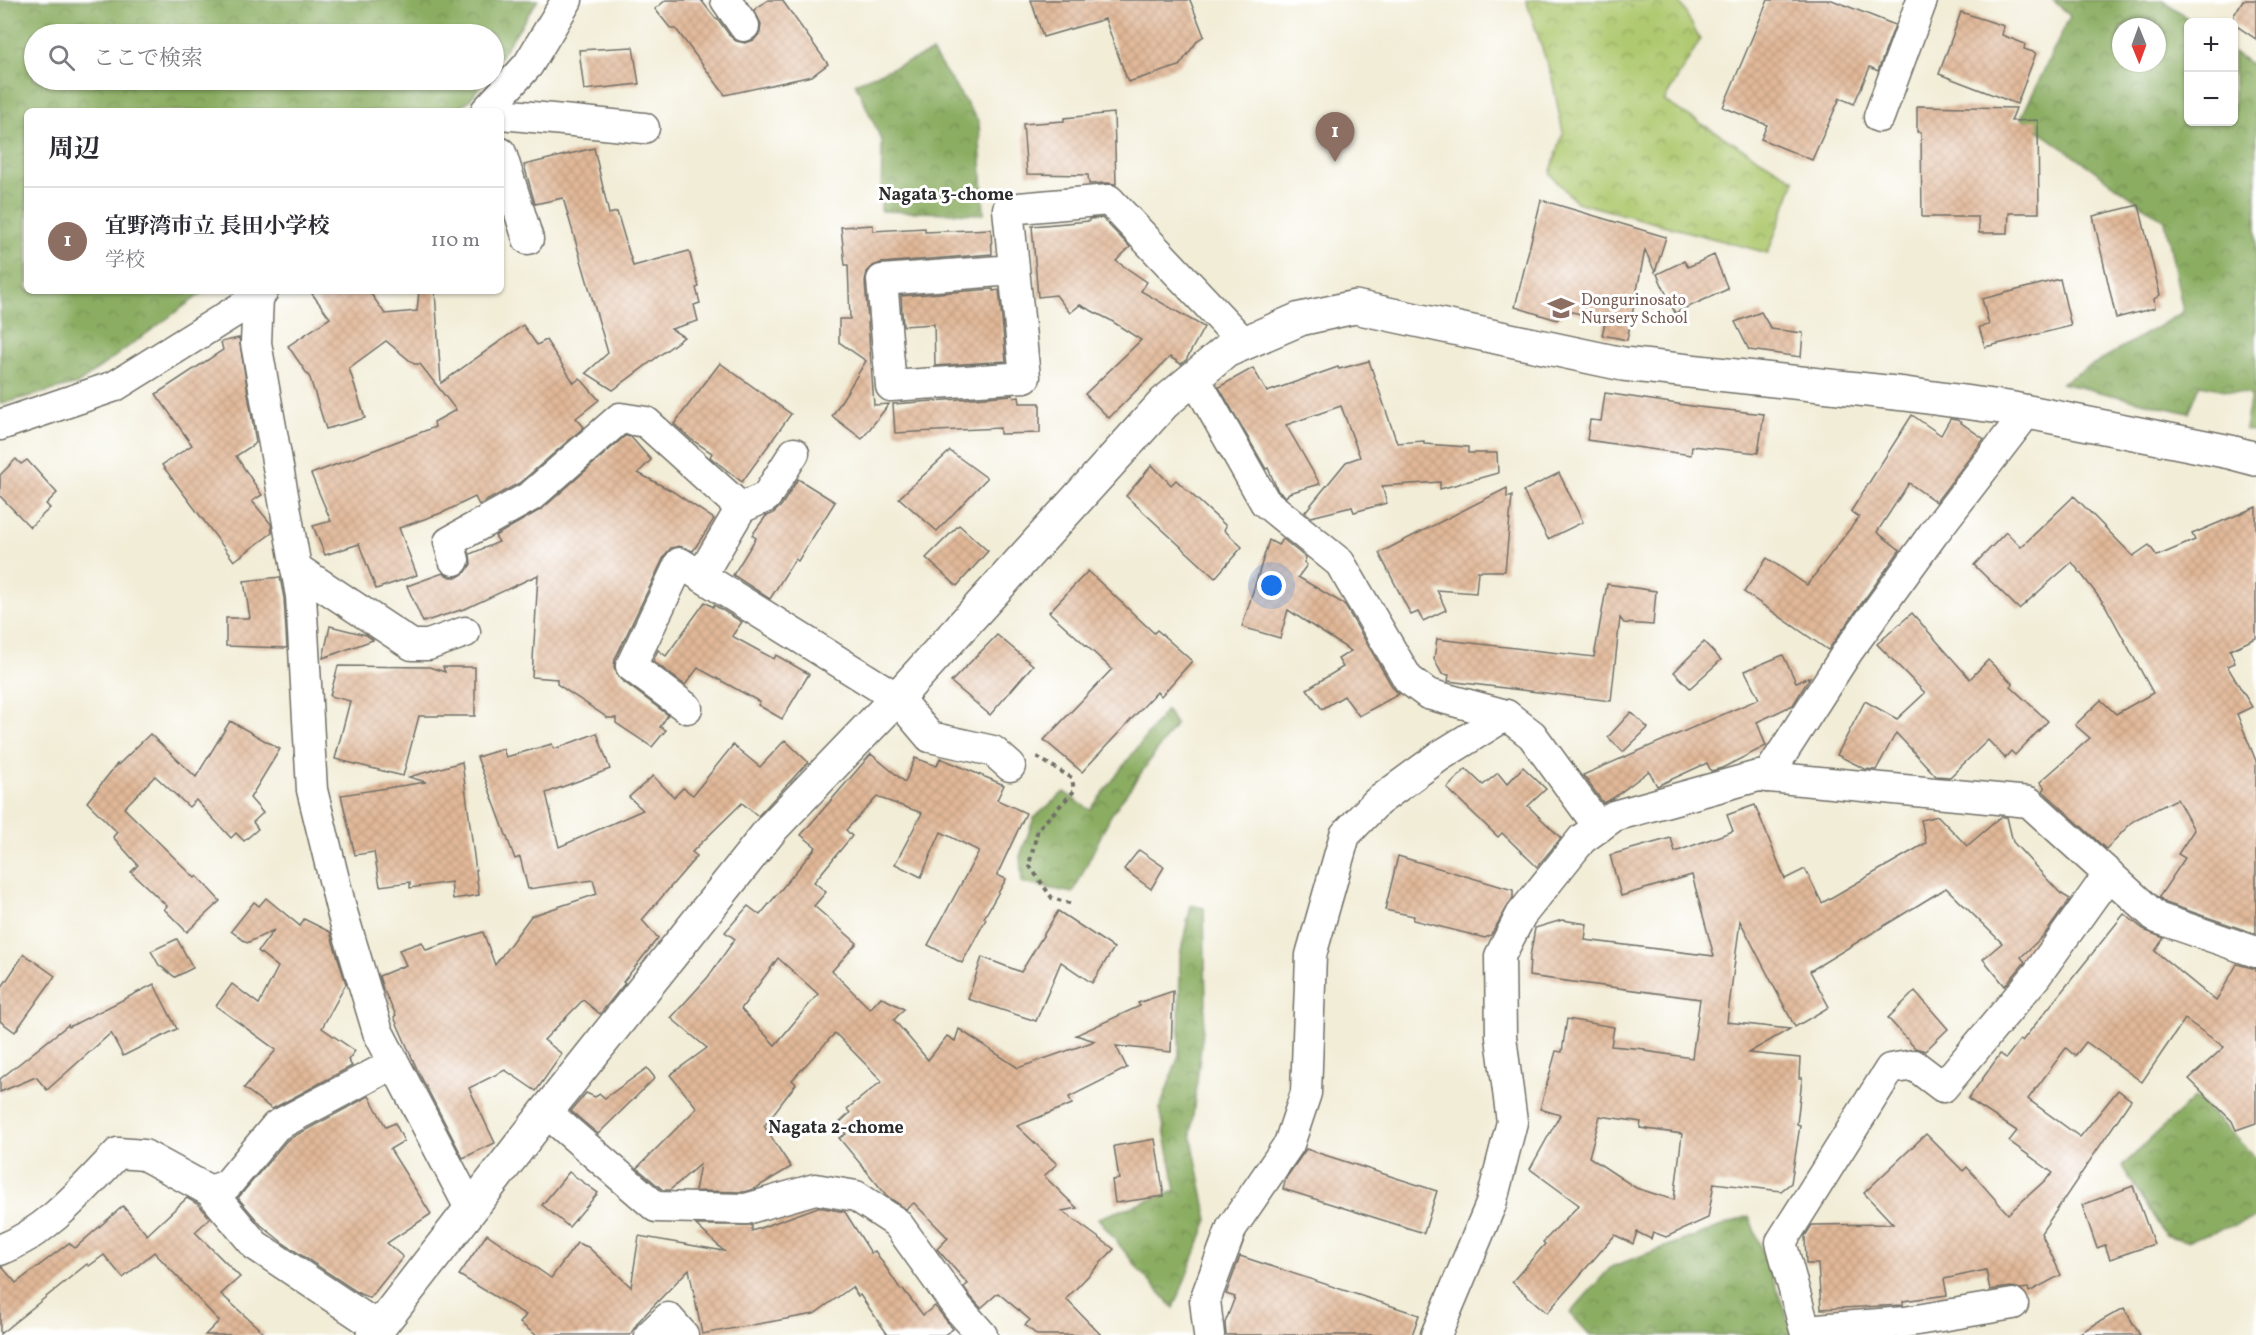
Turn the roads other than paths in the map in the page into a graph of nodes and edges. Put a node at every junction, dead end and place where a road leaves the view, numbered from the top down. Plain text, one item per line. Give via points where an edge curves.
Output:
1 (567, 0) edge
2 (726, 0) edge
3 (1922, 0) edge
4 (744, 26) dead end
5 (489, 108) edge
6 (504, 114) edge
7 (1879, 117) dead end
8 (644, 128) dead end
9 (504, 163) edge
10 (528, 239) dead end
11 (1013, 270) junction
12 (260, 294) edge
13 (1245, 343) junction
14 (1194, 377) junction
15 (2026, 412) junction
16 (0, 425) edge
17 (794, 453) dead end
18 (2256, 459) edge
19 (741, 508) junction
20 (454, 560) dead end
21 (296, 568) junction
22 (701, 576) junction
23 (465, 632) dead end
24 (897, 698) junction
25 (687, 708) dead end
26 (1506, 715) junction
27 (1010, 766) dead end
28 (1767, 777) junction
29 (1599, 827) junction
30 (2109, 874) junction
31 (2256, 952) edge
32 (393, 1064) junction
33 (546, 1112) junction
34 (210, 1191) junction
35 (471, 1210) junction
36 (0, 1250) edge
37 (2013, 1304) dead end
38 (375, 1331) edge
39 (650, 1335) edge
40 (682, 1335) edge
41 (982, 1335) edge
42 (1209, 1335) edge
43 (1436, 1335) edge

1 - 5 street via 528,65
2 - 4 street
3 - 7 street
6 - 8 street
9 - 10 street
11 - 11 street via 1024,377 891,386 882,279
11 - 13 street via 1008,209 1109,200
12 - 16 street via 115,386
12 - 21 street via 256,343
13 - 14 street via 1226,351
13 - 15 street via 1300,319 1355,307 1623,364 1905,394
14 - 24 street via 1164,403
14 - 26 street via 1265,502 1340,563 1408,679 1428,694
15 - 18 street
15 - 28 street via 1848,651
17 - 19 street via 766,498
19 - 20 street via 646,422 620,418 531,496 449,542
19 - 22 street
21 - 23 street via 411,645 428,645
21 - 32 street via 312,790 352,945 378,1032
22 - 24 street
22 - 25 street via 680,563 631,666
24 - 27 street via 930,737 993,751
24 - 33 street via 773,827
26 - 29 street via 1532,735
26 - 42 street via 1377,802 1345,836 1311,955 1306,1093 1289,1144 1232,1227 1205,1300
28 - 29 street via 1758,776 1614,816
28 - 30 street via 2028,802
29 - 43 street via 1582,839 1521,915 1500,956 1501,1037 1512,1122 1491,1204
30 - 31 street via 2157,918
30 - 37 street via 2036,976 1943,1087 1914,1065 1890,1069 1781,1242 1805,1330 1905,1322
32 - 34 street via 276,1126 227,1185
32 - 35 street
33 - 35 street
33 - 41 street via 656,1207 746,1209 815,1189 856,1196 897,1223
34 - 36 street via 144,1155 118,1153 65,1208 39,1229
34 - 38 street via 255,1245
35 - 38 street
39 - 40 street via 668,1318

